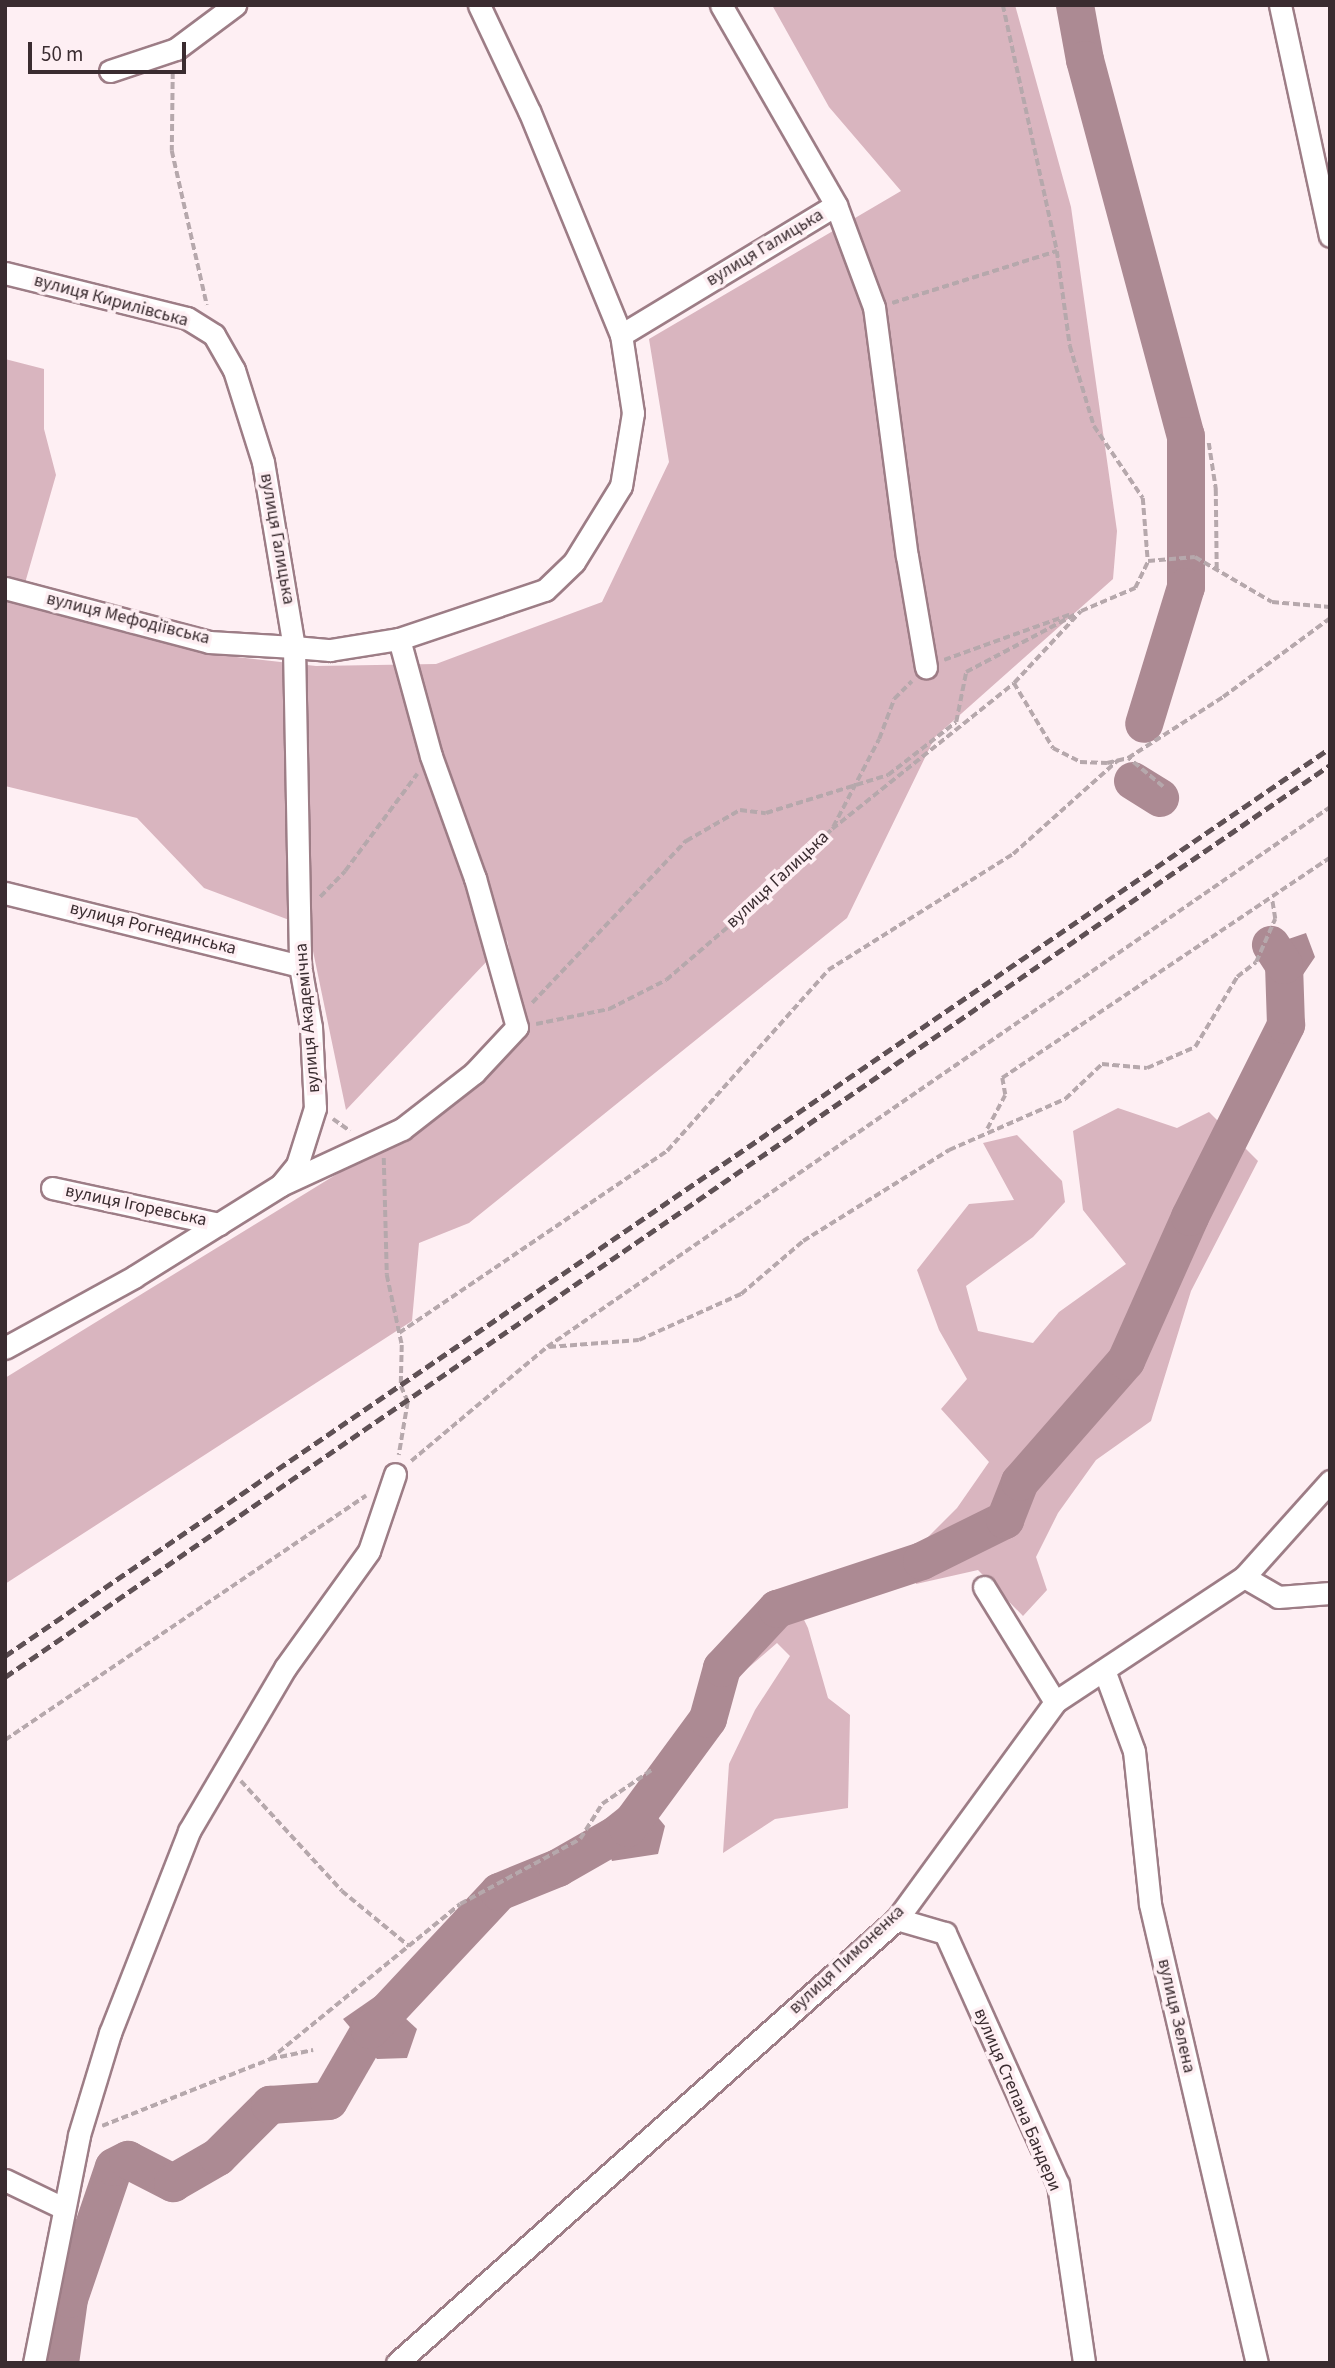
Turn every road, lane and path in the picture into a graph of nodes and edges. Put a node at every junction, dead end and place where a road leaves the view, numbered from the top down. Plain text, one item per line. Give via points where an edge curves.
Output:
1 (235, 5) edge
2 (479, 5) edge
3 (721, 5) edge
4 (1003, 5) edge
5 (1280, 5) edge
6 (176, 49) junction
7 (110, 71) dead end
8 (836, 205) junction
9 (1330, 236) edge
10 (1057, 251) junction
11 (5, 273) edge
12 (874, 307) junction
13 (214, 335) junction
14 (621, 335) junction
15 (1209, 443) dead end
16 (1148, 561) junction
17 (1217, 569) junction
18 (5, 588) edge
19 (1330, 607) edge
20 (1081, 611) junction
21 (1330, 618) edge
22 (399, 639) junction
23 (294, 647) junction
24 (926, 667) junction
25 (1014, 683) junction
26 (431, 756) junction
27 (1128, 758) junction
28 (1118, 760) junction
29 (855, 785) junction
30 (1163, 787) dead end
31 (1330, 807) edge
32 (832, 829) junction
33 (1330, 858) edge
34 (5, 893) edge
35 (1272, 900) junction
36 (301, 915) junction
37 (300, 966) junction
38 (516, 1023) junction
39 (315, 1108) junction
40 (987, 1129) junction
41 (383, 1136) junction
42 (281, 1185) junction
43 (52, 1188) dead end
44 (219, 1224) junction
45 (399, 1333) junction
46 (547, 1347) junction
47 (5, 1348) edge
48 (395, 1474) junction
49 (1330, 1482) edge
50 (1244, 1577) junction
51 (984, 1587) dead end
52 (1330, 1593) edge
53 (1104, 1670) junction
54 (1055, 1702) junction
55 (5, 1740) edge
56 (227, 1766) junction
57 (653, 1769) dead end
58 (897, 1919) junction
59 (409, 1946) junction
60 (313, 2050) dead end
61 (270, 2059) junction
62 (79, 2135) junction
63 (5, 2180) edge
64 (61, 2207) junction
65 (34, 2363) edge
66 (397, 2363) edge
67 (1084, 2363) edge
68 (1257, 2363) edge

1 - 6 street
2 - 14 street via 529,111
3 - 8 street, вулиця Галицька
4 - 10 path
5 - 9 street
6 - 7 street
6 - 13 path via 170,100 172,151
8 - 12 street, вулиця Галицька
8 - 14 street, вулиця Галицька
10 - 12 path via 946,289
10 - 16 path via 1070,346 1094,426 1143,498
11 - 13 street, вулиця Кирилівська via 187,318
12 - 24 street, вулиця Галицька via 906,556
13 - 23 street, вулиця Галицька via 234,370 263,462
14 - 22 street via 633,413 621,486 574,562 545,590
15 - 17 path via 1216,489
16 - 17 path via 1195,557
16 - 20 path via 1135,588
17 - 19 path via 1272,602
18 - 23 street, вулиця Мефодіївська via 209,642
20 - 24 path
20 - 25 path, вулиця Галицька
20 - 29 path via 966,672 956,722 888,775
21 - 27 path via 1223,697
22 - 23 street via 330,650
22 - 26 street
23 - 36 street, вулиця Академічна
24 - 29 path via 894,699
25 - 28 path via 1054,748 1080,762
25 - 32 path, вулиця Галицька
26 - 36 path via 345,871
26 - 38 street via 475,878
27 - 28 path
27 - 30 path
28 - 45 path via 1013,854 828,970 667,1151
29 - 32 path
29 - 38 path via 766,813 740,810 686,841
31 - 46 path
32 - 38 path, вулиця Галицька via 666,981 609,1009
33 - 35 path
34 - 37 street, вулиця Рогнединська
35 - 40 path via 1002,1079 1005,1094
35 - 40 path via 1275,919 1256,962 1237,977 1195,1046 1147,1068 1102,1064 1065,1098 1000,1130
36 - 37 street, вулиця Академічна
37 - 39 street, вулиця Академічна via 311,1027
38 - 41 street via 474,1073 402,1129
39 - 41 path via 356,1135
39 - 42 street, вулиця Академічна via 297,1165
40 - 46 path via 803,1241 741,1294 639,1340
41 - 42 street
41 - 45 path via 387,1275
42 - 44 street, вулиця Академічна
43 - 44 street, вулиця Ігоревська
44 - 47 street, вулиця Академічна
45 - 48 path via 401,1386 408,1402
46 - 48 path
48 - 55 path
48 - 56 street via 369,1551 285,1668
49 - 50 street, вулиця Пимоненка
50 - 52 street via 1278,1597
50 - 53 street, вулиця Пимоненка
51 - 54 street
53 - 54 street, вулиця Пимоненка
53 - 68 street, вулиця Зелена via 1134,1751 1150,1904
54 - 58 street, вулиця Пимоненка
56 - 59 path via 342,1891
56 - 62 street via 189,1831 110,2033
57 - 59 path via 602,1804 580,1839 460,1904
58 - 66 street, вулиця Пимоненка
58 - 67 street, вулиця Степана Бандери via 944,1933 1058,2184
59 - 61 path
60 - 61 path
61 - 62 path
62 - 64 street
63 - 64 street
64 - 65 street

